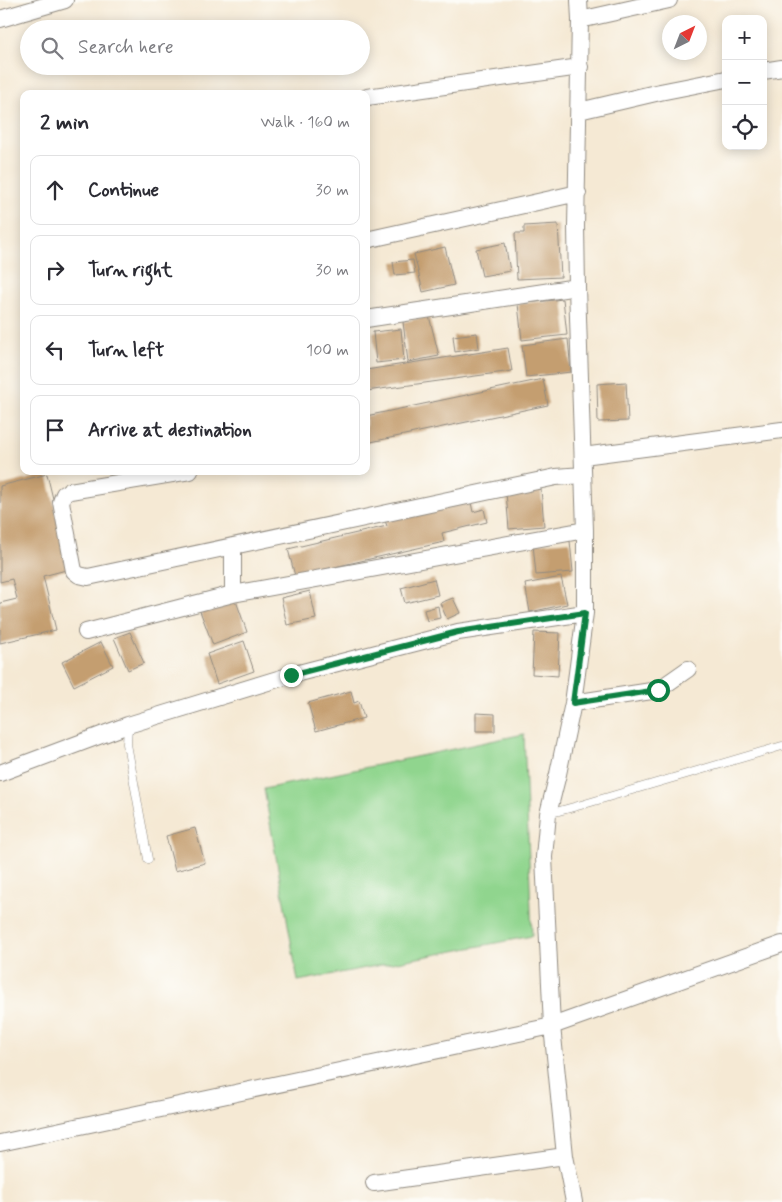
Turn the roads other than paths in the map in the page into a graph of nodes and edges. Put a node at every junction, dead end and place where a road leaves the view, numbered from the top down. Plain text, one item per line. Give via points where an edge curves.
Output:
1 (65, 0) edge
2 (578, 0) edge
3 (669, 0) edge
4 (0, 19) edge
5 (580, 20) junction
6 (580, 67) junction
7 (782, 68) edge
8 (767, 70) edge
9 (722, 80) edge
10 (370, 97) edge
11 (579, 111) junction
12 (578, 193) junction
13 (370, 239) edge
14 (577, 287) junction
15 (370, 318) edge
16 (782, 430) edge
17 (582, 456) junction
18 (166, 475) edge
19 (583, 475) junction
20 (585, 530) junction
21 (233, 546) junction
22 (234, 594) junction
23 (585, 613) junction
24 (86, 632) dead end
25 (688, 669) dead end
26 (573, 703) junction
27 (128, 725) junction
28 (782, 746) edge
29 (0, 773) edge
30 (548, 814) junction
31 (148, 859) dead end
32 (782, 944) edge
33 (552, 1026) junction
34 (0, 1143) edge
35 (565, 1156) junction
36 (374, 1183) dead end
37 (574, 1202) edge

1 - 4 street
2 - 5 street
3 - 5 street
5 - 6 street
6 - 10 street
6 - 11 street
7 - 8 street
9 - 11 street
11 - 12 street
12 - 13 street
12 - 14 street
14 - 15 street
14 - 17 street
16 - 17 street
17 - 19 street
18 - 21 street via 64,494 61,502 74,571 88,577
19 - 20 street
19 - 21 street via 556,477
20 - 22 street
20 - 23 street
21 - 22 street
22 - 24 street
23 - 26 street
23 - 27 street via 449,635 291,675
25 - 26 street via 658,690
26 - 30 street
27 - 29 street
27 - 31 lane via 128,744
28 - 30 lane
30 - 33 street via 544,857
32 - 33 street
33 - 34 street
33 - 35 street
35 - 36 street
35 - 37 street

